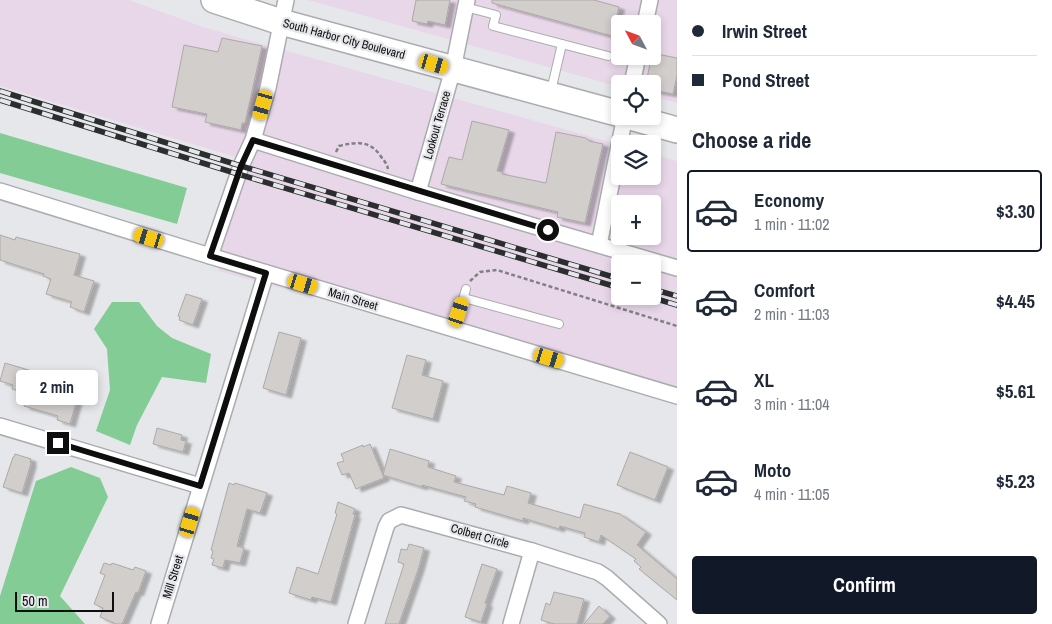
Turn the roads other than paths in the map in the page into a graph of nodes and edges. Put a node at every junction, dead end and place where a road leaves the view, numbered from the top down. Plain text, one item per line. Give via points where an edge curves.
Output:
1 (214, 0) edge
2 (650, 0) edge
3 (466, 3) edge
4 (498, 5) dead end
5 (283, 11) edge
6 (496, 15) junction
7 (647, 15) edge
8 (562, 44) junction
9 (608, 56) dead end
10 (453, 69) junction
11 (550, 95) junction
12 (611, 112) edge
13 (624, 125) edge
14 (659, 125) edge
15 (677, 130) edge
16 (253, 140) junction
17 (0, 191) edge
18 (418, 192) junction
19 (600, 245) junction
20 (210, 256) junction
21 (677, 268) edge
22 (266, 273) junction
23 (466, 289) road end
24 (464, 298) junction
25 (560, 324) dead end
26 (454, 329) junction
27 (677, 396) edge
28 (0, 426) edge
29 (200, 486) junction
30 (532, 551) junction
31 (159, 624) edge
32 (356, 624) edge
33 (511, 624) edge
34 (659, 624) edge

1 - 5 main road, South Harbor City Boulevard
2 - 7 street
3 - 6 lane
3 - 10 street, Lookout Terrace
4 - 6 lane
5 - 10 main road, South Harbor City Boulevard
5 - 16 street via 268,88
6 - 8 lane via 493,26
8 - 9 lane
8 - 11 lane
10 - 11 main road, South Harbor City Boulevard
10 - 18 street, Lookout Terrace
11 - 12 main road, South Harbor City Boulevard
13 - 19 street
14 - 15 main road
16 - 18 street
16 - 20 street
17 - 20 street, Main Street
18 - 19 street
19 - 21 street
20 - 22 street, Main Street
22 - 26 street, Main Street
22 - 29 street, Mill Street
23 - 24 lane
24 - 25 lane
24 - 26 lane
26 - 27 street, Main Street
28 - 29 street
29 - 31 street, Mill Street
30 - 32 street, Colbert Circle via 401,515 389,521 386,528
30 - 33 street
30 - 34 street, Colbert Circle via 598,572

